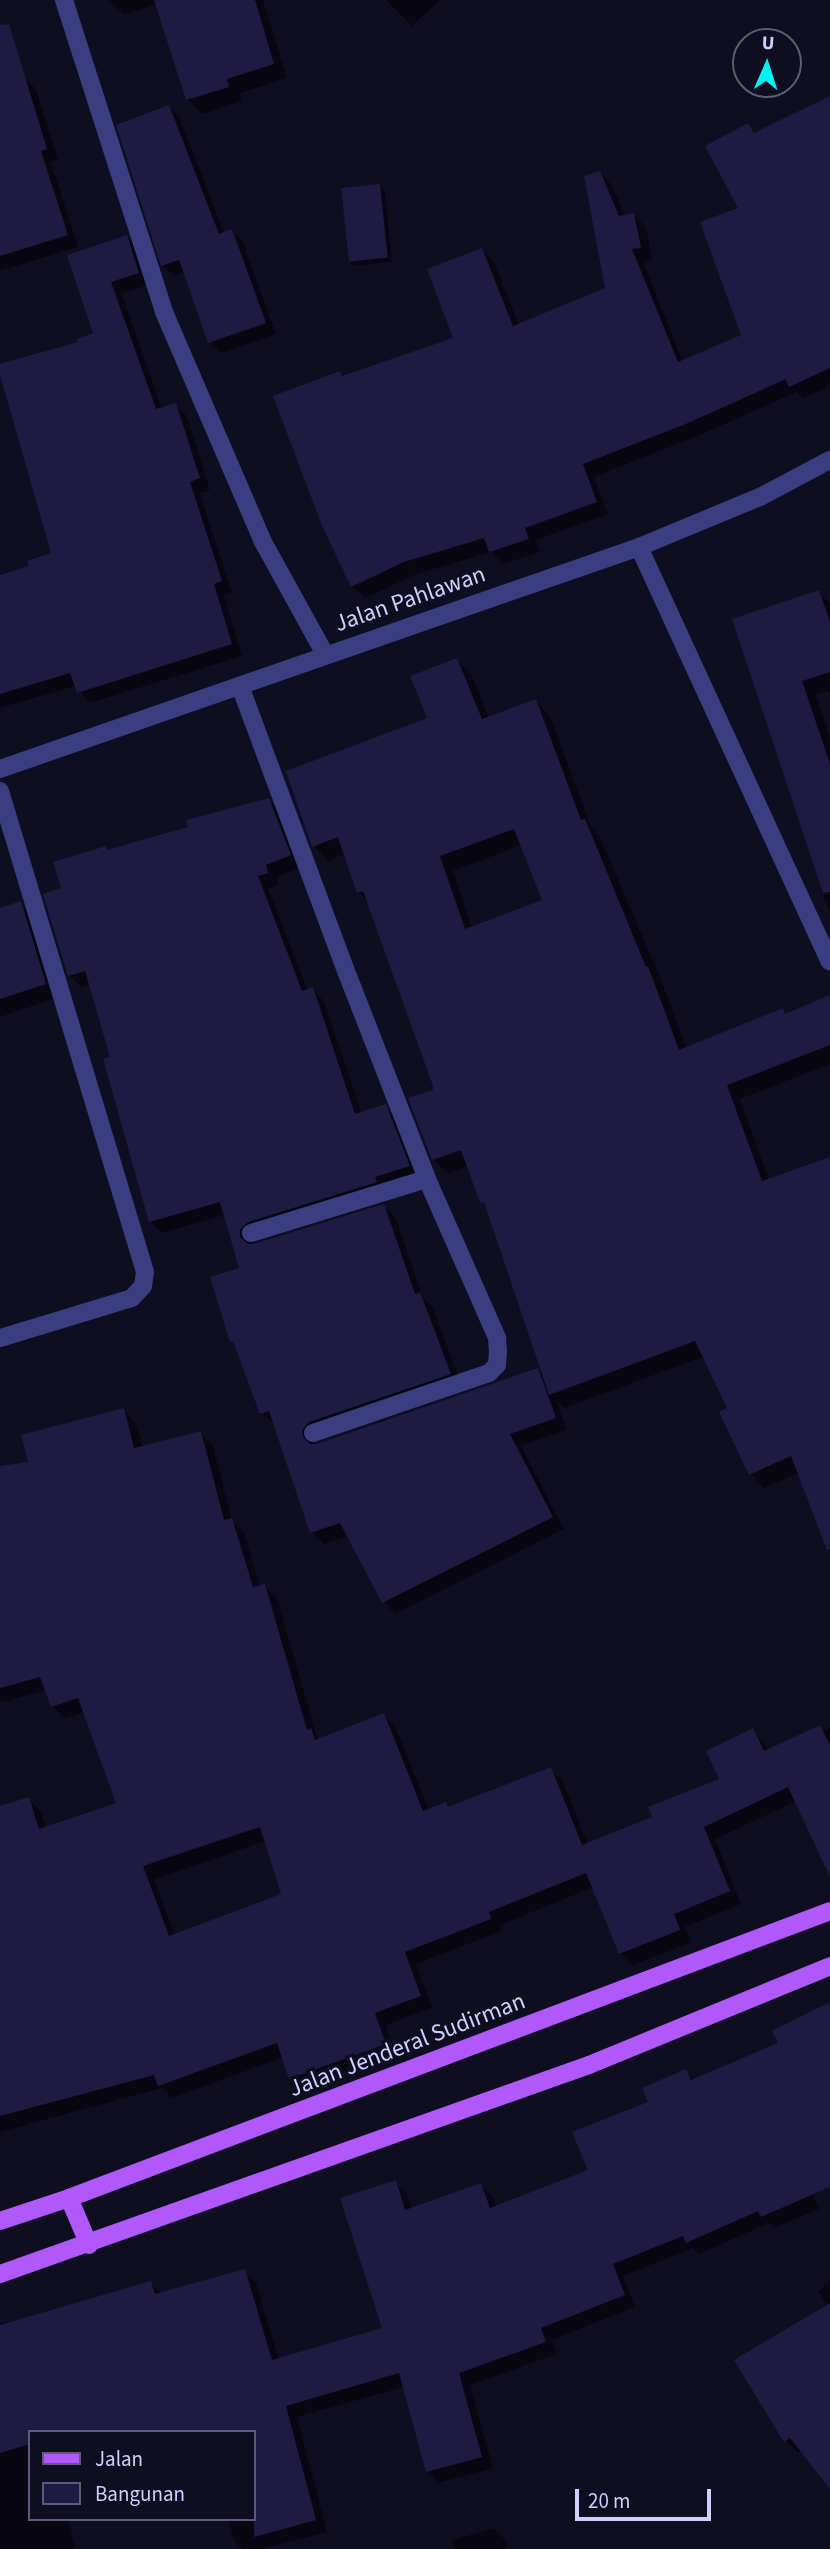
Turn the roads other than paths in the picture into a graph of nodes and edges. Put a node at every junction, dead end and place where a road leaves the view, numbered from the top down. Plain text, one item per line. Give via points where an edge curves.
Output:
1 (64, 0) edge
2 (830, 460) edge
3 (639, 547) junction
4 (325, 654) junction
5 (240, 686) junction
6 (0, 769) edge
7 (0, 791) edge
8 (829, 961) edge
9 (427, 1180) junction
10 (251, 1233) dead end
11 (0, 1338) edge
12 (313, 1433) dead end
13 (830, 1911) edge
14 (830, 1966) edge
15 (69, 2199) junction
16 (0, 2221) edge
17 (89, 2245) junction
18 (0, 2274) edge

1 - 4 street via 164,312 262,540
2 - 3 street, Jalan Pahlawan via 760,496
3 - 4 street, Jalan Pahlawan
3 - 8 street
4 - 5 street, Jalan Pahlawan
5 - 6 street, Jalan Pahlawan
5 - 9 street
7 - 11 street via 145,1272 143,1286 132,1298
9 - 10 street
9 - 12 street via 496,1338 498,1365 489,1373
13 - 15 main road, Jalan Jenderal Sudirman
14 - 17 main road via 589,2065
15 - 16 main road, Jalan Jenderal Sudirman
15 - 17 main road
17 - 18 main road

